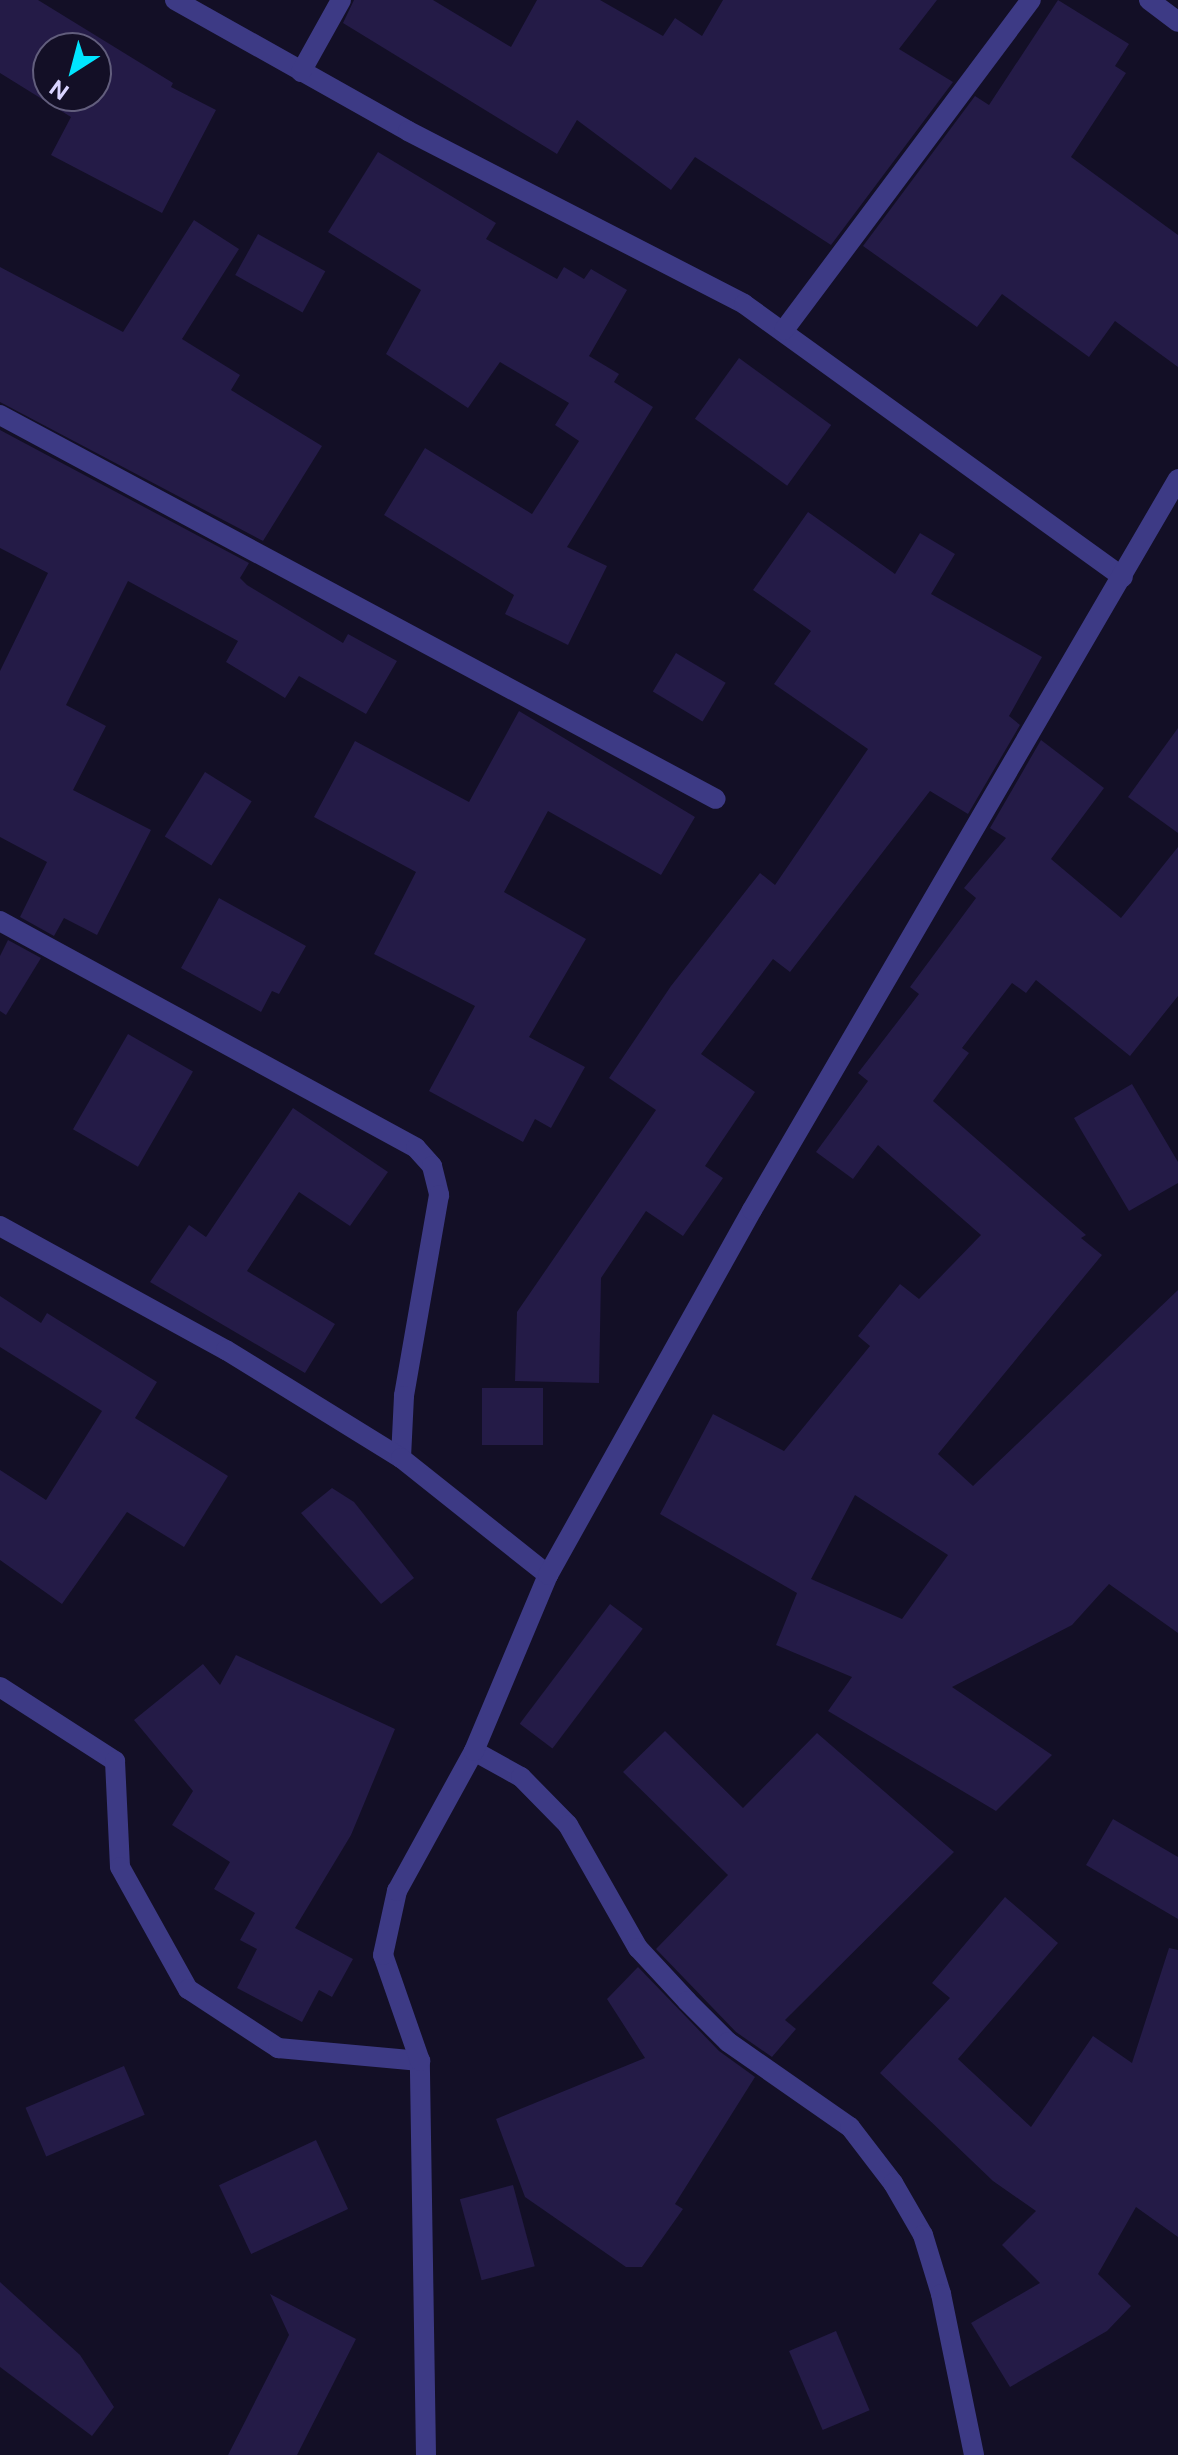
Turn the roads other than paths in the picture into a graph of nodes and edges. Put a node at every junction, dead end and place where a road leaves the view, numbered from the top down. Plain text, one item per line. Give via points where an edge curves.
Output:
1 (175, 0) edge
2 (341, 0) edge
3 (1031, 0) edge
4 (1149, 0) edge
5 (1178, 22) edge
6 (301, 72) junction
7 (784, 330) junction
8 (0, 415) edge
9 (1178, 479) edge
10 (1123, 577) junction
11 (716, 799) dead end
12 (0, 921) edge
13 (0, 1226) edge
14 (401, 1458) junction
15 (548, 1575) junction
16 (0, 1687) edge
17 (474, 1751) junction
18 (420, 2061) junction
19 (426, 2455) edge
20 (974, 2455) edge

1 - 6 street
2 - 6 street
3 - 7 street
4 - 5 street
6 - 7 street via 618,235
7 - 10 street
8 - 11 street
9 - 10 street
10 - 15 street via 752,1210
12 - 14 street via 416,1148 432,1166 439,1195 404,1396
13 - 14 street via 226,1350
14 - 15 street
15 - 17 street
16 - 18 street via 115,1761 120,1867 188,1989 278,2048
17 - 18 street via 397,1891 383,1955
17 - 20 street via 521,1777 568,1825 638,1948 687,2001 728,2042 850,2127 893,2183 923,2235 941,2294
18 - 19 street

